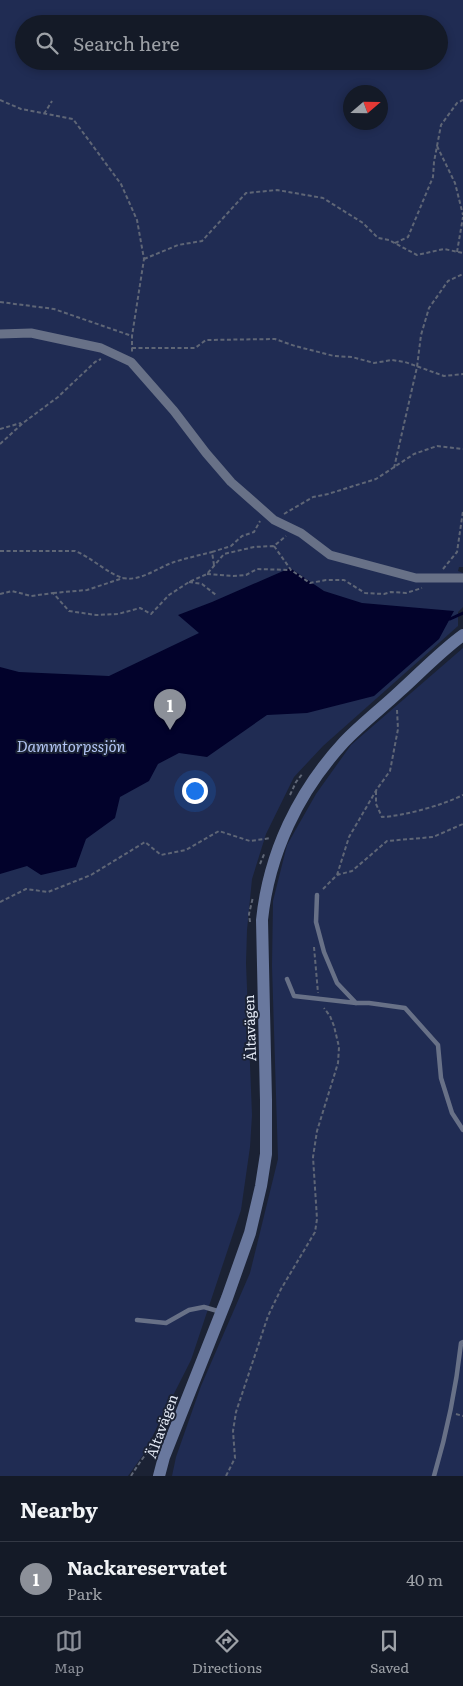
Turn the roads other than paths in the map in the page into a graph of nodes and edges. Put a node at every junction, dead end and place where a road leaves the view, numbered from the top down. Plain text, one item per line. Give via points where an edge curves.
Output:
1 (0, 334) edge
2 (463, 578) edge
3 (463, 635) edge
4 (317, 895) road end
5 (287, 979) dead end
6 (356, 1003) junction
7 (463, 1130) edge
8 (222, 1312) junction
9 (137, 1320) dead end
10 (463, 1342) edge
11 (159, 1476) edge
12 (434, 1476) edge

1 - 2 street via 31,333 101,348 130,362 231,482 274,520 301,533 330,555 416,578
3 - 8 main road, Ältavägen via 344,742 323,767 286,827 265,891 262,920 266,1154 250,1233
4 - 6 lane via 316,922 324,952 337,983
5 - 6 lane via 294,996
6 - 7 lane via 405,1008 438,1045 441,1078 452,1113
8 - 9 lane via 204,1307 189,1310 166,1323
8 - 11 main road, Ältavägen
10 - 12 lane via 448,1428

